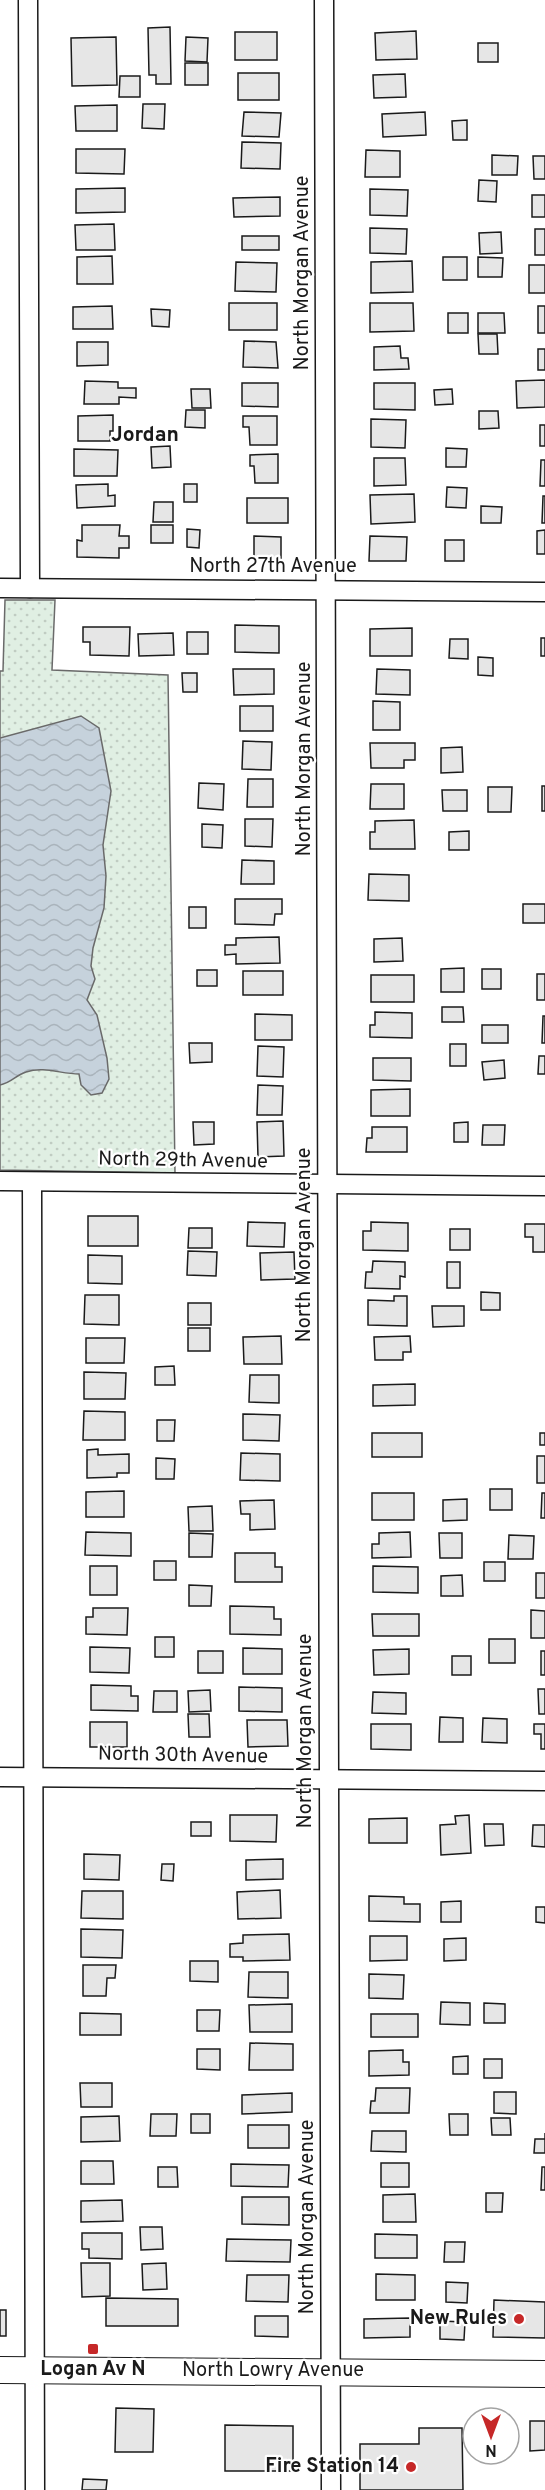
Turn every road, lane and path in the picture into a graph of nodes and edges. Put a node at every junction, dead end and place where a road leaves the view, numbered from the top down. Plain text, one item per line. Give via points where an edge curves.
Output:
1 (28, 0) edge
2 (324, 0) edge
3 (0, 588) edge
4 (30, 588) junction
5 (327, 590) junction
6 (545, 592) edge
7 (0, 1181) edge
8 (32, 1182) junction
9 (327, 1184) junction
10 (545, 1186) edge
11 (0, 1777) edge
12 (32, 1777) junction
13 (328, 1780) junction
14 (545, 1781) edge
15 (0, 2370) edge
16 (35, 2370) junction
17 (332, 2372) junction
18 (545, 2374) edge
19 (35, 2490) edge
20 (331, 2490) edge

1 - 4 street
2 - 5 street, North Morgan Avenue
3 - 4 street, North 27th Avenue
4 - 5 street, North 27th Avenue
5 - 6 street, North 27th Avenue
5 - 9 street, North Morgan Avenue
7 - 8 street, North 29th Avenue
8 - 9 street, North 29th Avenue
8 - 12 street
9 - 10 street, North 29th Avenue
9 - 13 street, North Morgan Avenue
11 - 12 street, North 30th Avenue
12 - 13 street, North 30th Avenue
12 - 16 street
13 - 14 street, North 30th Avenue
13 - 17 street, North Morgan Avenue
15 - 16 main road, North Lowry Avenue
16 - 17 main road, North Lowry Avenue
16 - 19 street
17 - 18 main road, North Lowry Avenue
17 - 20 street, North Morgan Avenue

